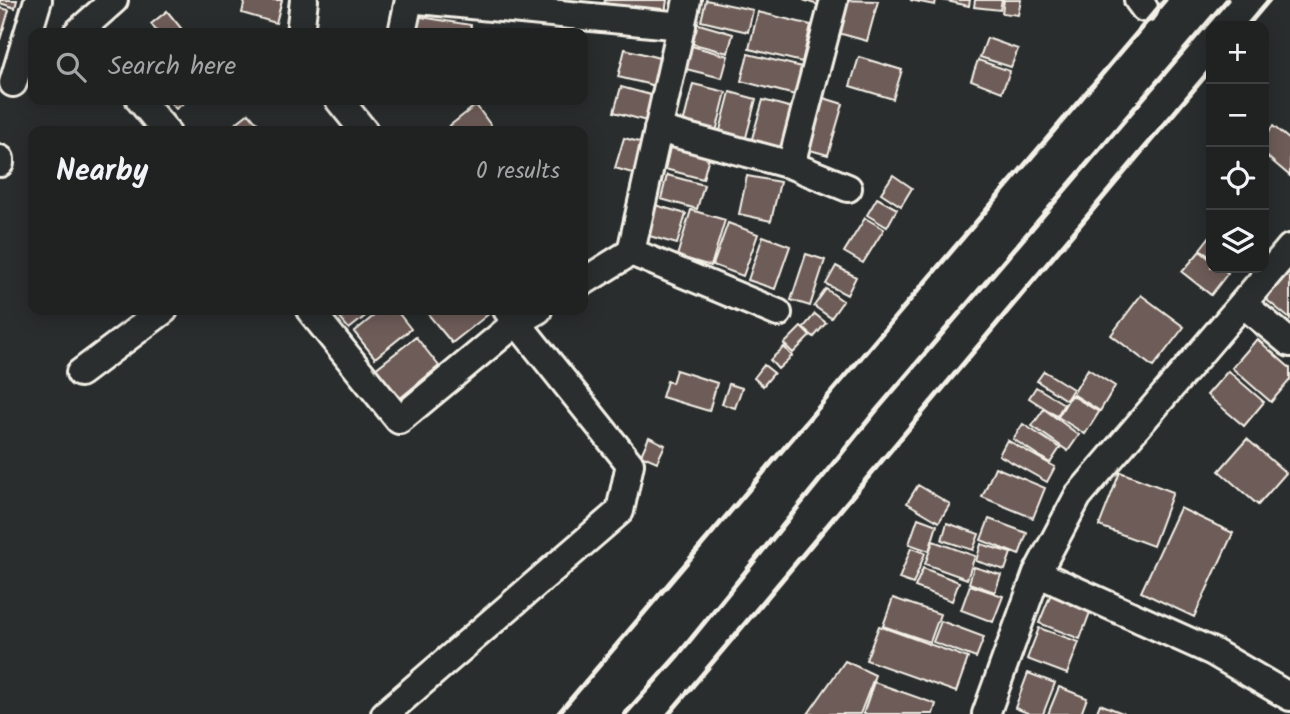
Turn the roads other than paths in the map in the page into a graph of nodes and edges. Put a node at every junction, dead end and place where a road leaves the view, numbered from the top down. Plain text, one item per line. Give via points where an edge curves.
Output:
1 (38, 0) edge
2 (114, 0) edge
3 (304, 0) edge
4 (409, 0) edge
5 (419, 0) edge
6 (834, 0) edge
7 (505, 4) edge
8 (592, 8) edge
9 (685, 13) edge
10 (30, 28) edge
11 (86, 28) edge
12 (301, 28) edge
13 (403, 28) edge
14 (28, 35) edge
15 (15, 81) edge
16 (144, 105) edge
17 (343, 105) edge
18 (162, 126) edge
19 (360, 126) edge
20 (658, 129) junction
21 (792, 165) junction
22 (848, 188) dead end
23 (1290, 248) edge
24 (631, 252) junction
25 (588, 279) edge
26 (1242, 304) junction
27 (778, 313) dead end
28 (157, 315) edge
29 (314, 315) edge
30 (520, 315) edge
31 (522, 315) edge
32 (1290, 343) edge
33 (79, 373) dead end
34 (1037, 573) junction
35 (1290, 697) edge
36 (385, 714) edge
37 (986, 714) edge

1 - 10 street
2 - 11 street
3 - 12 street
4 - 13 street
5 - 7 street
6 - 21 street
7 - 8 street
8 - 9 street
9 - 20 street
14 - 15 street
16 - 18 street
17 - 19 street
20 - 21 street
20 - 24 street
21 - 22 street
23 - 26 street
24 - 25 street
24 - 27 street
26 - 32 street
26 - 34 street via 1078,496
28 - 33 street
29 - 30 street via 399,420
31 - 36 street via 631,464 620,511
34 - 35 street via 1213,652
34 - 37 street

